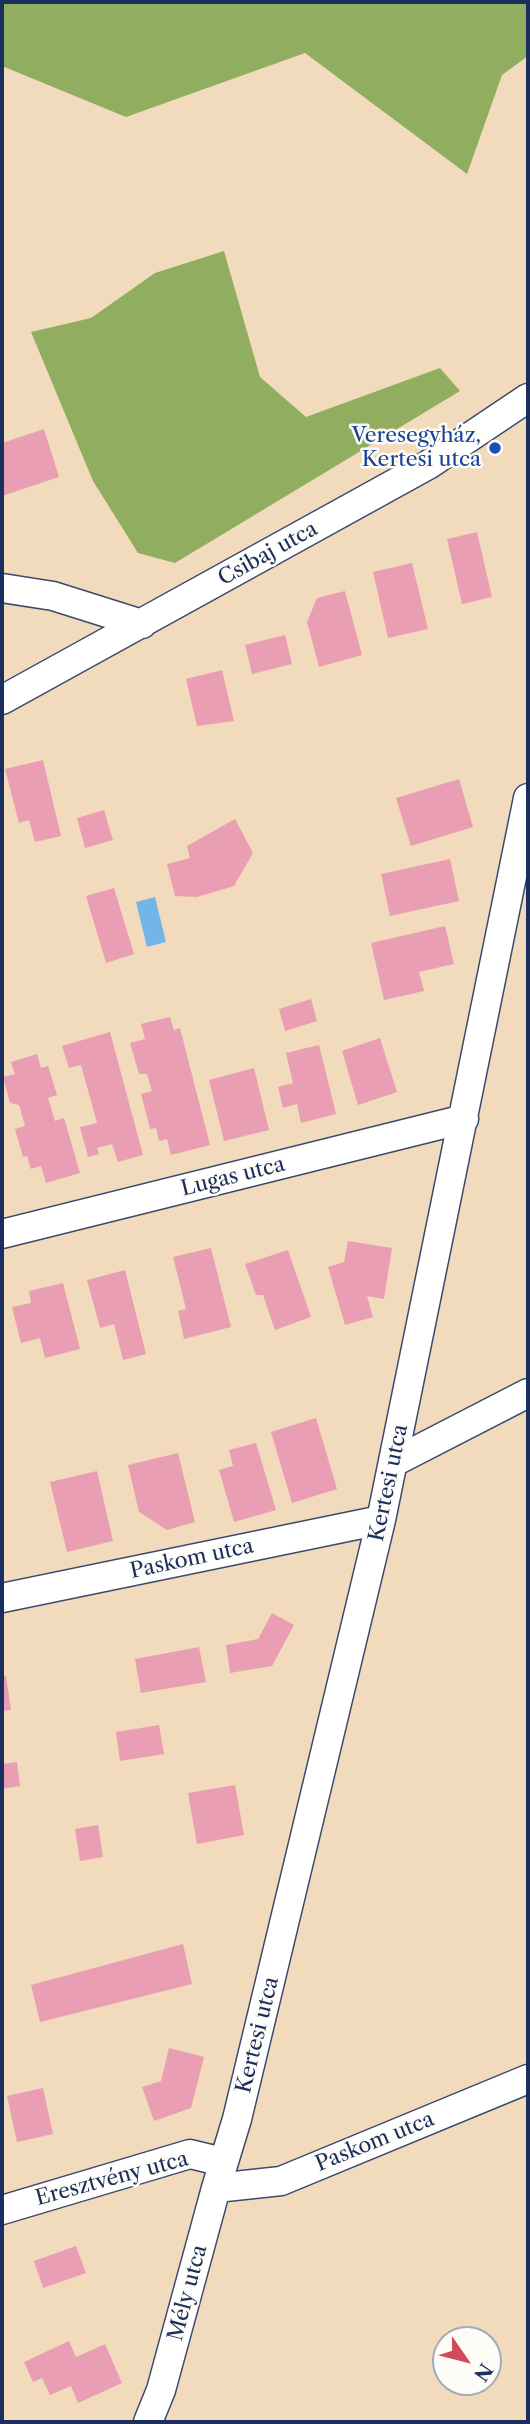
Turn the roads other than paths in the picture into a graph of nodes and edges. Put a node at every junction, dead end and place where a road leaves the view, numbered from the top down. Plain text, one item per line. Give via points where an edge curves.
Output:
1 (528, 398) edge
2 (2, 588) edge
3 (142, 624) junction
4 (2, 700) edge
5 (528, 798) edge
6 (464, 1119) junction
7 (2, 1234) edge
8 (528, 1393) edge
9 (394, 1461) junction
10 (381, 1520) junction
11 (2, 1598) edge
12 (528, 2079) edge
13 (220, 2175) junction
14 (2, 2210) edge
15 (148, 2422) edge

1 - 3 street, Csibaj utca via 428,465
2 - 3 street via 53,596
3 - 4 street, Csibaj utca
5 - 6 street, Kertesi utca
6 - 7 street, Lugas utca
6 - 9 street, Kertesi utca
8 - 9 street
9 - 10 street, Kertesi utca
10 - 11 street, Paskom utca
10 - 13 street, Kertesi utca via 294,1891
12 - 13 street, Paskom utca via 281,2181
13 - 14 street, Eresztvény utca via 190,2154
13 - 15 street, Mély utca via 161,2390

